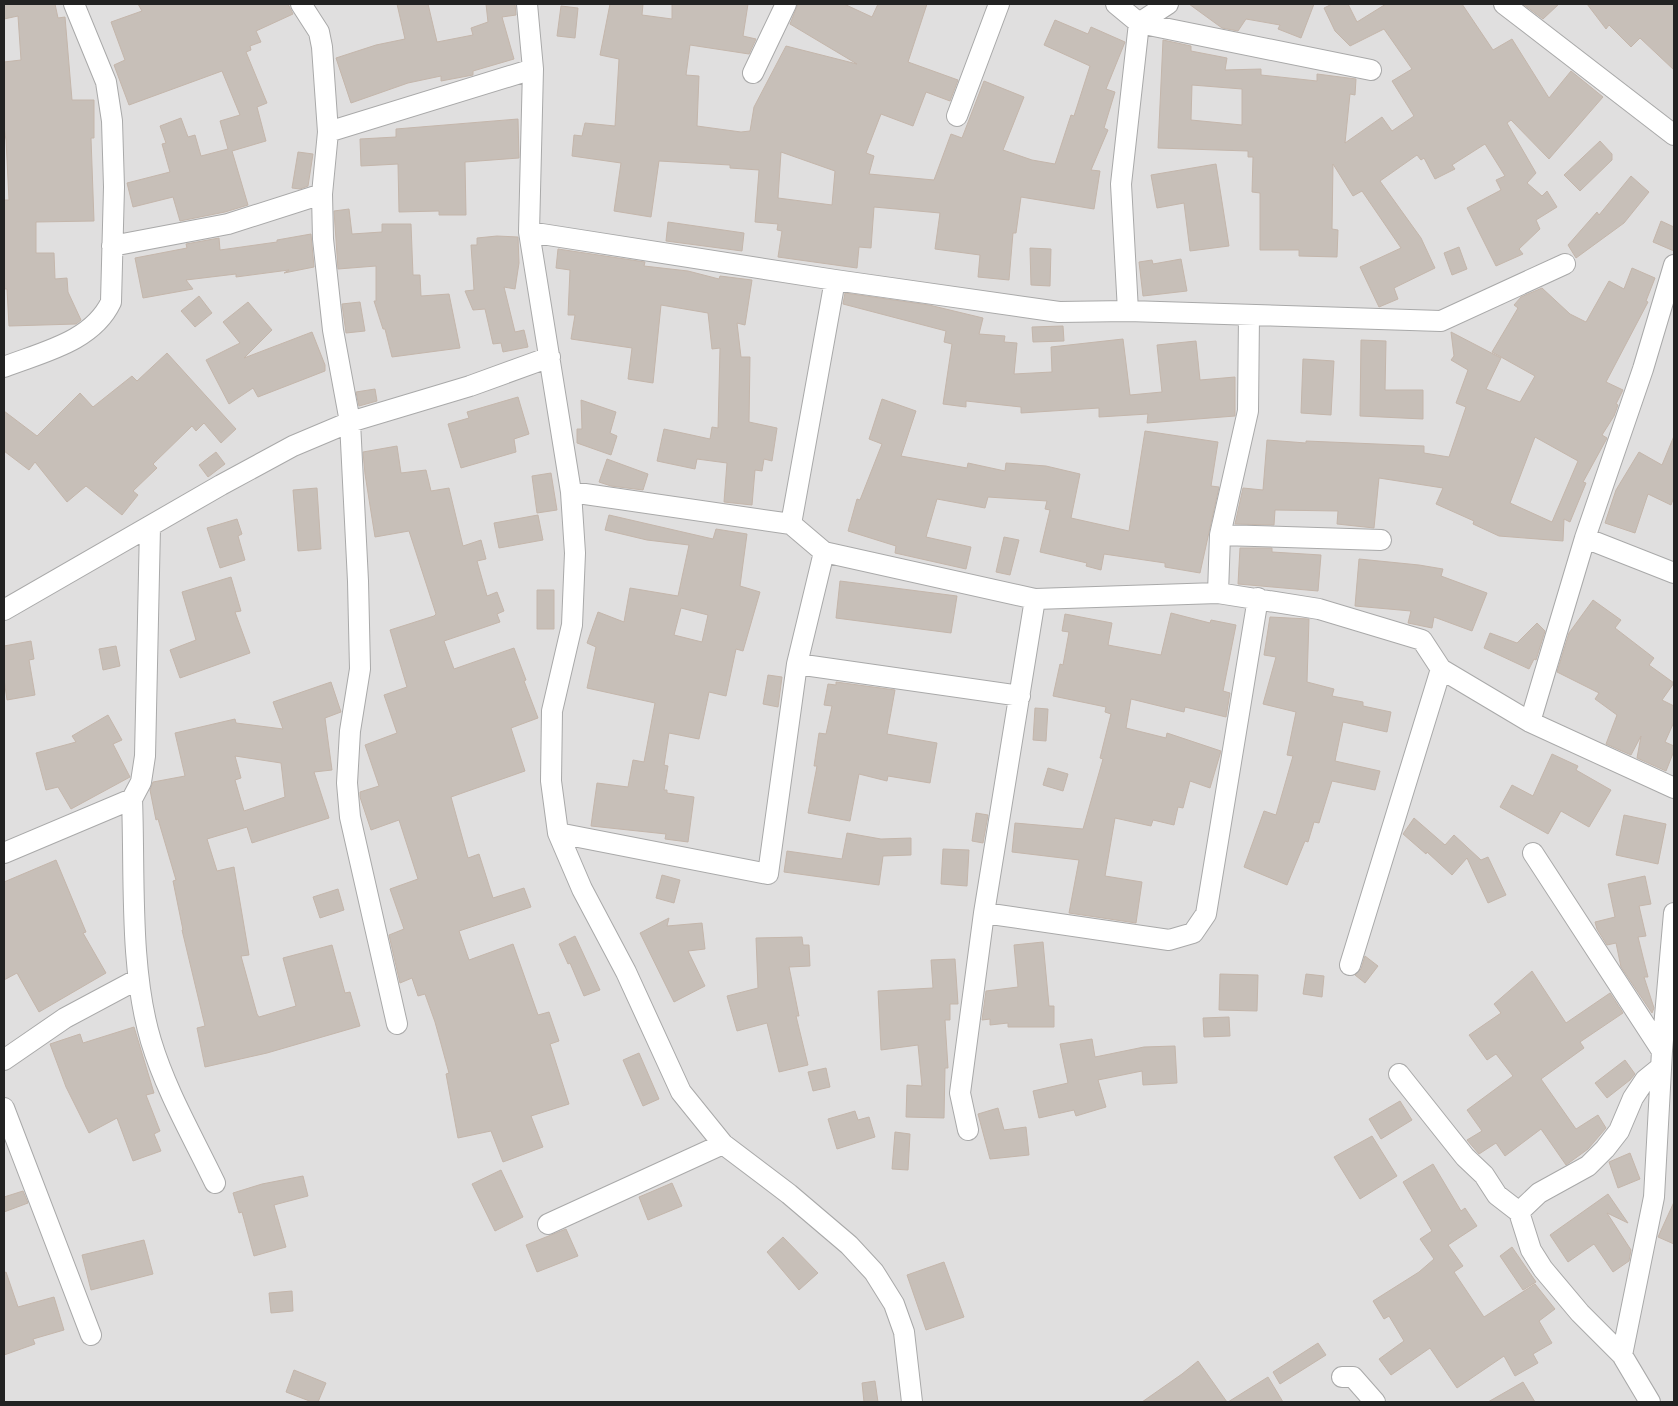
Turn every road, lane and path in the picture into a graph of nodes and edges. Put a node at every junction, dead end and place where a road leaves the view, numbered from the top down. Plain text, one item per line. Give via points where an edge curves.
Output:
1 (74, 4) edge
2 (301, 4) edge
3 (527, 4) edge
4 (786, 4) edge
5 (999, 4) edge
6 (1116, 4) edge
7 (1168, 4) edge
8 (1504, 4) edge
9 (1139, 23) junction
10 (533, 69) junction
11 (1371, 70) dead end
12 (753, 73) dead end
13 (957, 116) dead end
14 (328, 132) junction
15 (1674, 135) edge
16 (322, 194) junction
17 (529, 232) junction
18 (112, 246) junction
19 (1564, 264) dead end
20 (1674, 264) edge
21 (834, 280) junction
22 (1128, 311) junction
23 (1249, 315) junction
24 (550, 357) junction
25 (4, 366) edge
26 (350, 422) junction
27 (571, 492) junction
28 (791, 524) junction
29 (150, 527) junction
30 (1220, 535) junction
31 (1585, 538) junction
32 (1381, 540) dead end
33 (824, 552) junction
34 (1674, 573) edge
35 (1218, 593) junction
36 (1258, 598) junction
37 (1035, 599) junction
38 (4, 610) edge
39 (797, 664) junction
40 (1441, 669) junction
41 (1020, 696) junction
42 (1530, 722) junction
43 (1674, 788) edge
44 (132, 799) junction
45 (558, 832) junction
46 (4, 853) edge
47 (1533, 853) dead end
48 (984, 913) junction
49 (1674, 913) edge
50 (1350, 966) dead end
51 (138, 978) junction
52 (397, 1024) dead end
53 (1662, 1059) junction
54 (4, 1060) edge
55 (1399, 1074) dead end
56 (4, 1108) edge
57 (968, 1130) dead end
58 (724, 1144) junction
59 (216, 1183) dead end
60 (1519, 1212) junction
61 (548, 1224) dead end
62 (91, 1335) dead end
63 (1622, 1355) junction
64 (1342, 1377) dead end
65 (912, 1402) edge
66 (1375, 1402) edge
67 (1650, 1402) edge

1 - 18 street via 106,82 112,130
2 - 14 street via 319,32
3 - 10 street
4 - 12 street
5 - 13 street
6 - 9 street
7 - 9 street
8 - 15 street
9 - 11 street
9 - 22 street via 1121,184
10 - 14 street
10 - 17 street
14 - 16 street
16 - 18 street via 228,224
16 - 26 street via 330,304
17 - 21 street
17 - 24 street
18 - 25 street via 113,292 106,314 92,328 72,340
19 - 23 street via 1441,321
20 - 31 street via 1643,369
21 - 22 street via 1059,312
21 - 28 street
22 - 23 street
23 - 30 street via 1248,411
24 - 26 street via 470,386
24 - 27 street
26 - 29 street via 293,446
26 - 52 street via 360,669 350,731 347,783 350,817
27 - 28 street
27 - 45 street via 575,553 572,625 552,711 551,781
28 - 33 street
29 - 38 street
29 - 44 street via 145,756 141,782
30 - 32 street
30 - 35 street
31 - 34 street
31 - 42 street
33 - 37 street
33 - 39 street
35 - 36 street
35 - 37 street
36 - 40 street via 1319,609 1422,640
36 - 48 street via 1206,914 1193,933 1169,940
37 - 41 street
39 - 41 street
39 - 45 street via 768,874
40 - 42 street
40 - 50 street
41 - 48 street
42 - 43 street
44 - 46 street
44 - 51 street
45 - 58 street via 582,890 626,972 681,1092
47 - 53 street
48 - 57 street via 960,1093
49 - 53 street
51 - 54 street via 65,1018
51 - 59 street via 151,1041 178,1107
53 - 60 street via 1644,1080 1619,1131 1605,1149 1588,1166 1539,1193
53 - 63 street via 1654,1198
55 - 60 street via 1497,1195
56 - 62 street
58 - 61 street
58 - 65 street via 789,1194 874,1272 894,1304 904,1332
60 - 63 street via 1531,1250 1544,1269
63 - 67 street
64 - 66 street via 1353,1378

